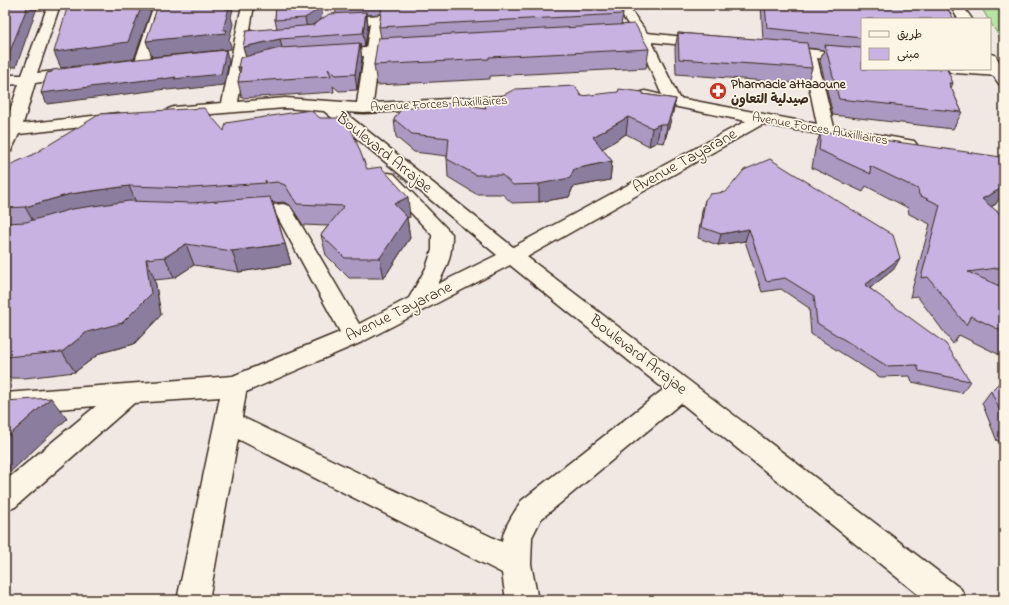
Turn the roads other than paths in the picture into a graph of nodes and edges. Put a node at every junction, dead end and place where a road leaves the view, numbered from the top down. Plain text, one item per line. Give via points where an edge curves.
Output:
1 (54, 5) edge
2 (160, 5) edge
3 (248, 5) edge
4 (621, 5) edge
5 (956, 5) edge
6 (606, 6) edge
7 (425, 16) edge
8 (964, 18) edge
9 (378, 19) junction
10 (327, 20) edge
11 (643, 37) junction
12 (595, 40) edge
13 (717, 44) edge
14 (763, 48) edge
15 (421, 50) edge
16 (373, 52) junction
17 (809, 53) junction
18 (319, 55) edge
19 (861, 59) edge
20 (991, 60) edge
21 (156, 62) edge
22 (141, 64) junction
23 (126, 66) edge
24 (252, 66) edge
25 (236, 69) junction
26 (962, 70) edge
27 (88, 71) edge
28 (1001, 76) edge
29 (28, 79) junction
30 (5, 80) edge
31 (629, 95) edge
32 (536, 99) edge
33 (672, 100) junction
34 (229, 106) junction
35 (328, 107) junction
36 (364, 108) junction
37 (159, 113) edge
38 (136, 116) edge
39 (105, 119) junction
40 (761, 119) junction
41 (9, 131) edge
42 (826, 131) junction
43 (73, 139) edge
44 (5, 146) edge
45 (927, 148) edge
46 (390, 158) junction
47 (230, 214) edge
48 (512, 256) junction
49 (418, 303) junction
50 (354, 336) junction
51 (235, 386) junction
52 (681, 389) junction
53 (129, 393) junction
54 (5, 404) edge
55 (229, 423) junction
56 (5, 498) edge
57 (516, 564) junction
58 (193, 600) edge
59 (522, 600) edge
60 (950, 600) edge

1 - 29 street
2 - 22 street
3 - 25 street
4 - 6 street
4 - 11 street
5 - 8 street
7 - 9 street
9 - 10 street
9 - 16 street
11 - 12 street
11 - 13 street
11 - 33 street
14 - 17 street
15 - 16 street
16 - 18 street
16 - 36 street
17 - 19 street
17 - 42 street
20 - 28 street
21 - 22 street
22 - 23 street
24 - 25 street
25 - 34 street
26 - 28 street
27 - 29 street
29 - 30 street
29 - 41 street
31 - 33 street, Avenue Forces Auxilliaires
32 - 36 street, Avenue Forces Auxilliaires
33 - 40 street, Avenue Forces Auxilliaires
34 - 35 street, Avenue Forces Auxilliaires via 285,103
34 - 37 street, Avenue Forces Auxilliaires
35 - 36 street, Avenue Forces Auxilliaires
35 - 46 street, Boulevard Arrajae
38 - 39 street
39 - 41 street
39 - 43 street
40 - 42 street, Avenue Forces Auxilliaires
40 - 48 street, Avenue Tayarane
41 - 44 street
42 - 45 street, Avenue Forces Auxilliaires
46 - 48 street, Boulevard Arrajae
46 - 49 street via 384,174 442,234 442,250 436,268
47 - 50 street via 282,210
48 - 49 street, Avenue Tayarane
48 - 52 street, Boulevard Arrajae
49 - 50 street, Avenue Tayarane
50 - 51 street, Avenue Tayarane
51 - 53 street, Avenue Tayarane
51 - 55 street
52 - 57 street via 531,510 517,535
52 - 60 street, Boulevard Arrajae
53 - 54 street, Avenue Tayarane
53 - 56 street
55 - 57 street
55 - 58 street
57 - 59 street

